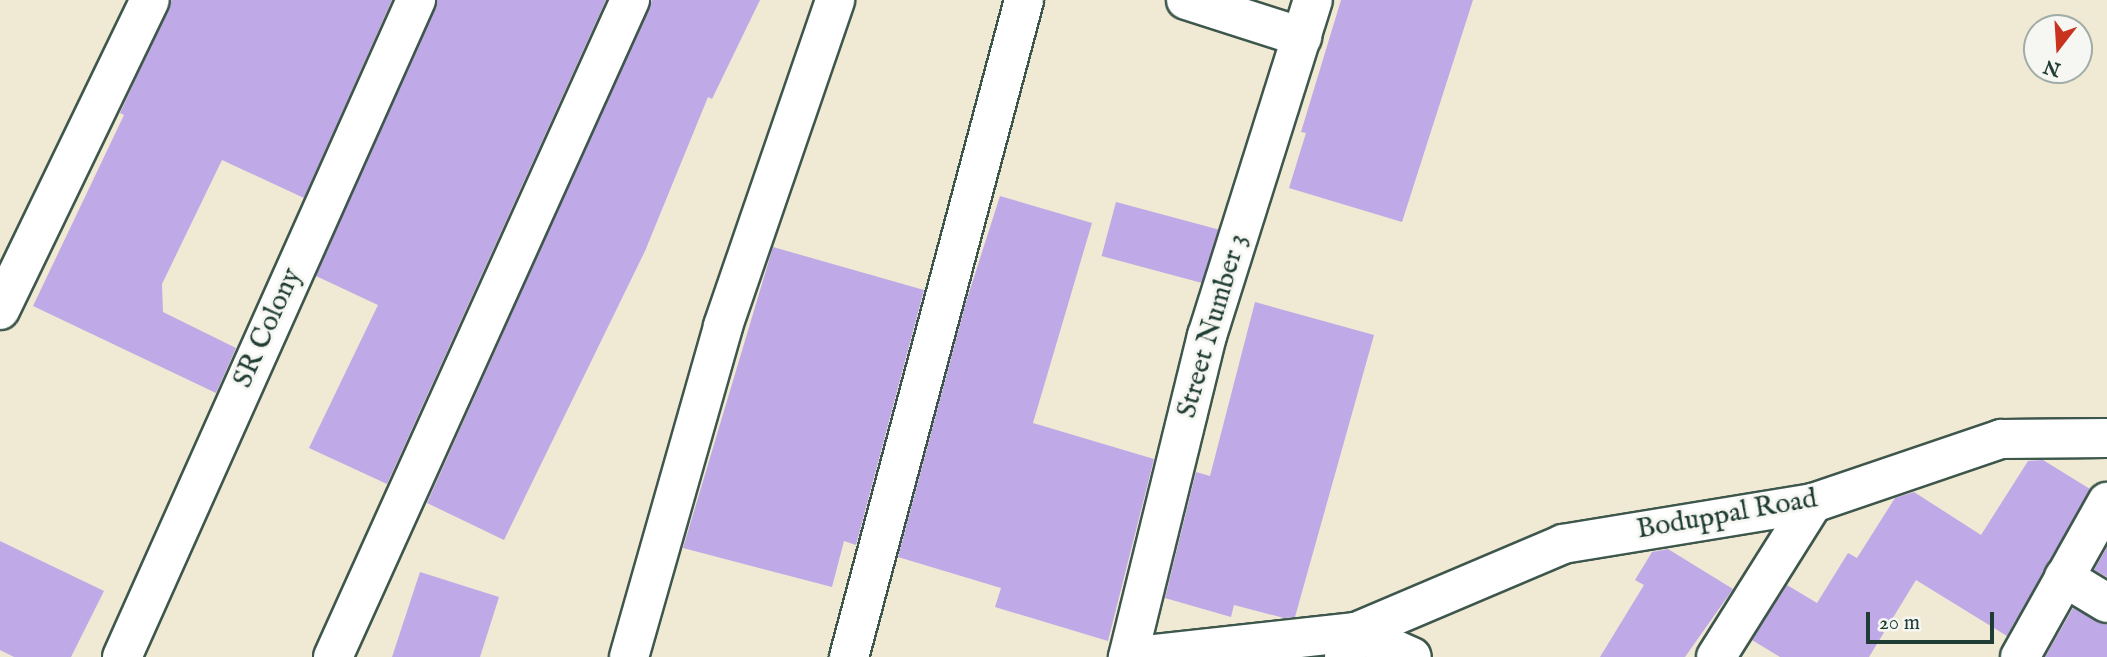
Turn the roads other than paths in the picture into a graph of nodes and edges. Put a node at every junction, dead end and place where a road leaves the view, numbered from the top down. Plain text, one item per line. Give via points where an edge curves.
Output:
1 (150, 0) edge
2 (416, 0) edge
3 (630, 0) edge
4 (835, 0) edge
5 (1024, 0) edge
6 (1186, 0) edge
7 (1313, 0) edge
8 (1301, 37) junction
9 (0, 310) edge
10 (2107, 438) edge
11 (2107, 502) edge
12 (1813, 503) junction
13 (2064, 577) junction
14 (2107, 603) edge
15 (1350, 645) edge
16 (122, 657) edge
17 (333, 657) edge
18 (629, 657) edge
19 (849, 657) edge
20 (1128, 657) edge
21 (1412, 657) edge
22 (1716, 657) edge
23 (2020, 657) edge

1 - 9 street
2 - 16 street, SR Colony
3 - 17 street
4 - 18 street via 723,326
5 - 19 street
6 - 8 street
7 - 8 street, Street Number 3
8 - 20 street, Street Number 3 via 1206,336
10 - 12 street, Boduppal Road via 2001,439
11 - 13 street
12 - 15 street, Boduppal Road via 1563,544
12 - 22 street
13 - 14 street
13 - 23 street
15 - 20 street
15 - 21 street

